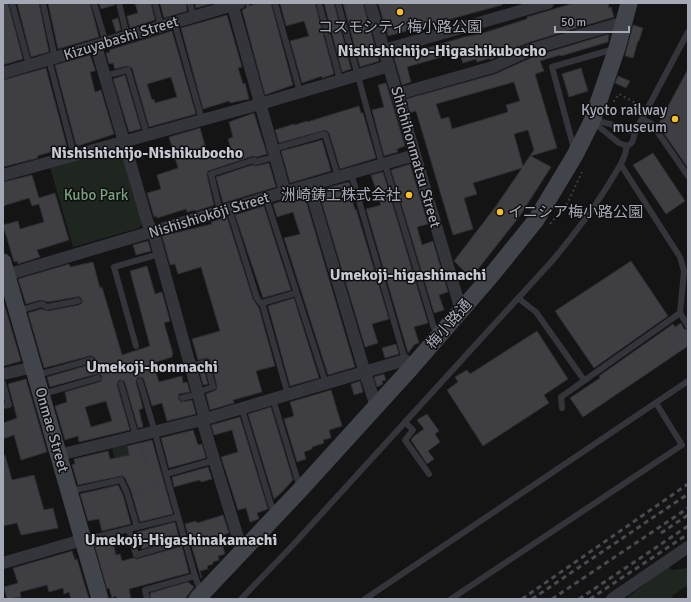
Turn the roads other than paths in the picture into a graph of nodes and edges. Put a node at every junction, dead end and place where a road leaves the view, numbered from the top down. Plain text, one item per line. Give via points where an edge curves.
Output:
1 (12, 3) edge
2 (43, 3) edge
3 (94, 3) edge
4 (119, 3) edge
5 (155, 3) edge
6 (190, 3) edge
7 (275, 3) edge
8 (319, 3) edge
9 (338, 3) edge
10 (370, 3) edge
11 (548, 3) edge
12 (629, 3) edge
13 (235, 4) edge
14 (193, 16) junction
15 (174, 22) junction
16 (624, 22) junction
17 (161, 26) junction
18 (688, 32) edge
19 (127, 36) junction
20 (101, 44) junction
21 (618, 48) junction
22 (384, 50) junction
23 (52, 59) junction
24 (29, 65) junction
25 (390, 66) junction
26 (3, 73) edge
27 (358, 75) junction
28 (104, 76) junction
29 (340, 80) junction
30 (300, 92) junction
31 (398, 94) junction
32 (260, 104) junction
33 (642, 119) junction
34 (202, 120) junction
35 (592, 121) junction
36 (635, 132) junction
37 (147, 135) junction
38 (123, 142) junction
39 (627, 146) junction
40 (274, 153) junction
41 (74, 155) junction
42 (415, 155) junction
43 (575, 155) junction
44 (384, 164) junction
45 (621, 165) junction
46 (351, 173) junction
47 (3, 175) edge
48 (688, 176) edge
49 (338, 177) junction
50 (309, 185) junction
51 (285, 192) junction
52 (266, 198) junction
53 (224, 210) junction
54 (153, 231) junction
55 (160, 254) junction
56 (4, 271) edge
57 (296, 293) junction
58 (518, 298) junction
59 (78, 301) dead end
60 (262, 303) junction
61 (462, 310) junction
62 (18, 311) junction
63 (680, 313) junction
64 (688, 326) edge
65 (440, 334) junction
66 (136, 346) dead end
67 (91, 360) dead end
68 (408, 364) junction
69 (35, 371) junction
70 (364, 373) junction
71 (3, 375) edge
72 (98, 378) dead end
73 (584, 380) junction
74 (140, 381) dead end
75 (688, 381) edge
76 (121, 384) dead end
77 (326, 384) junction
78 (199, 393) junction
79 (42, 395) junction
80 (288, 395) junction
81 (182, 398) dead end
82 (273, 399) junction
83 (656, 403) junction
84 (3, 406) edge
85 (376, 406) junction
86 (562, 408) dead end
87 (242, 409) junction
88 (204, 420) junction
89 (405, 422) junction
90 (154, 432) junction
91 (138, 436) junction
92 (59, 455) junction
93 (215, 460) junction
94 (166, 474) junction
95 (429, 474) dead end
96 (300, 489) junction
97 (69, 491) junction
98 (278, 513) junction
99 (178, 517) junction
100 (137, 527) junction
101 (129, 530) junction
102 (82, 540) junction
103 (184, 541) junction
104 (688, 547) edge
105 (242, 551) junction
106 (3, 563) edge
107 (195, 576) junction
108 (201, 595) edge
109 (100, 599) edge
110 (147, 599) edge
111 (241, 599) edge
112 (365, 599) edge
113 (451, 599) edge
114 (612, 599) edge

1 - 24 lane
2 - 23 lane
3 - 20 lane
4 - 19 lane
5 - 17 lane
6 - 14 lane
7 - 30 lane
8 - 29 lane
9 - 27 lane
10 - 22 street, Shichihonmatsu Street
11 - 22 street
12 - 16 street, 梅小路通
13 - 14 street, Kizuyabashi Street
13 - 32 street
14 - 15 street, Kizuyabashi Street
15 - 17 street, Kizuyabashi Street
15 - 34 lane
16 - 21 street, 梅小路通
16 - 31 street via 532,49 493,67
17 - 19 street, Kizuyabashi Street
18 - 33 lane
19 - 20 street, Kizuyabashi Street
20 - 23 street, Kizuyabashi Street
20 - 28 street
21 - 35 street, 梅小路通
21 - 43 lane via 552,67
22 - 25 street, Shichihonmatsu Street
23 - 24 street, Kizuyabashi Street
23 - 41 lane
24 - 26 street, Kizuyabashi Street
25 - 27 street
25 - 31 street, Shichihonmatsu Street
27 - 29 street
27 - 44 lane
28 - 37 lane via 128,70
28 - 38 street
29 - 30 street
30 - 32 street
31 - 42 street, Shichihonmatsu Street
32 - 34 street
32 - 40 street
33 - 36 lane
33 - 48 lane via 652,124
34 - 37 street
35 - 36 lane via 602,121
35 - 39 lane via 618,143
35 - 43 street, 梅小路通
36 - 39 lane via 632,144
37 - 38 street
38 - 41 street
38 - 54 street via 148,224
39 - 45 lane
40 - 49 lane via 325,134
40 - 51 street
40 - 53 lane via 255,162 254,160 211,174
41 - 47 street
42 - 44 street, Nishishiokōji Street
42 - 61 street, Shichihonmatsu Street
43 - 61 street, 梅小路通 via 536,220
44 - 46 street, Nishishiokōji Street
44 - 65 lane via 434,328
45 - 58 lane via 576,234
45 - 63 lane via 680,257 684,278
46 - 49 street, Nishishiokōji Street
46 - 68 lane
49 - 50 street, Nishishiokōji Street
50 - 51 street, Nishishiokōji Street
50 - 70 street
51 - 52 street, Nishishiokōji Street
52 - 53 street, Nishishiokōji Street
52 - 57 lane
53 - 54 street, Nishishiokōji Street
53 - 60 lane via 257,298
54 - 55 street
54 - 56 street, Nishishiokōji Street
55 - 66 lane via 114,267
55 - 78 street
56 - 62 street, Onmae Street
57 - 60 lane
57 - 77 lane
58 - 73 lane via 536,312
58 - 89 lane
59 - 62 lane via 47,307 42,304
60 - 80 lane
61 - 65 street, 梅小路通
62 - 69 street, Onmae Street
63 - 64 lane
63 - 73 lane
65 - 68 street, 梅小路通
67 - 69 lane
68 - 70 street
68 - 85 street, 梅小路通
69 - 71 street
69 - 79 street, Onmae Street
70 - 77 street
70 - 85 street
71 - 84 lane via 9,405
72 - 79 lane
73 - 86 lane via 561,397
74 - 90 lane
75 - 83 lane
76 - 91 lane
77 - 80 street
78 - 81 lane
78 - 88 street
79 - 92 street, Onmae Street
80 - 82 street
82 - 87 street
82 - 96 lane
83 - 112 lane
83 - 113 lane via 682,445
85 - 96 street, 梅小路通
87 - 88 street
87 - 98 lane via 272,508
88 - 90 street
88 - 93 street
89 - 95 lane via 413,430 405,440
89 - 111 lane
90 - 91 street
90 - 94 lane
91 - 92 street
92 - 97 street, Onmae Street
93 - 94 lane
93 - 105 street
94 - 99 lane
96 - 98 street, 梅小路通
97 - 100 lane via 122,480
97 - 102 street, Onmae Street
98 - 105 street, 梅小路通
99 - 100 lane
99 - 103 lane
100 - 101 lane
101 - 102 lane
101 - 103 lane via 136,555
102 - 106 street
102 - 109 street, Onmae Street
103 - 107 lane
104 - 114 street
105 - 108 street, 梅小路通
107 - 108 lane
107 - 110 lane via 145,590

